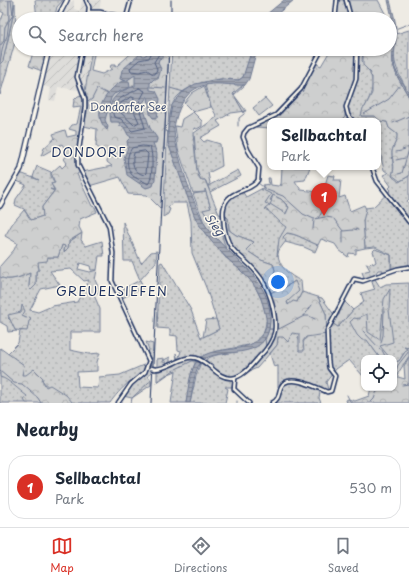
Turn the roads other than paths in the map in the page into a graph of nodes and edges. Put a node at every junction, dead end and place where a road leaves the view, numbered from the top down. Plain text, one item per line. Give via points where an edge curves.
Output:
1 (66, 0) edge
2 (86, 0) edge
3 (132, 0) edge
4 (337, 0) edge
5 (346, 0) edge
6 (60, 12) edge
7 (89, 12) joint
8 (100, 12) edge
9 (128, 12) edge
10 (336, 12) edge
11 (349, 12) edge
12 (47, 56) edge
13 (81, 56) edge
14 (318, 56) edge
15 (357, 56) edge
16 (271, 118) edge
17 (351, 118) edge
18 (267, 120) edge
19 (373, 170) edge
20 (0, 206) edge
21 (409, 222) edge
22 (409, 267) edge
23 (149, 368) junction
24 (234, 378) junction
25 (118, 403) edge
26 (249, 403) edge
27 (272, 403) edge

1 - 6 main road
2 - 7 street
3 - 9 street
4 - 10 street
5 - 11 street
7 - 8 street
12 - 20 main road via 20,172
13 - 23 street via 77,79 85,99 77,163 111,233 112,279 147,357
14 - 16 street via 301,89
15 - 17 street via 356,79 346,107
18 - 24 street via 245,130 244,139 249,153 259,168 258,180 251,187 230,196 224,207 225,230 229,244 261,278 276,321 274,335 268,348 246,371
19 - 21 street via 377,181
22 - 27 street via 361,281 354,278 328,328 328,364 335,376 330,392 298,381 287,381 281,386 278,398
23 - 24 street, bridge via 166,368 185,358 198,359 222,376
23 - 25 street via 131,384
24 - 26 street via 233,387

